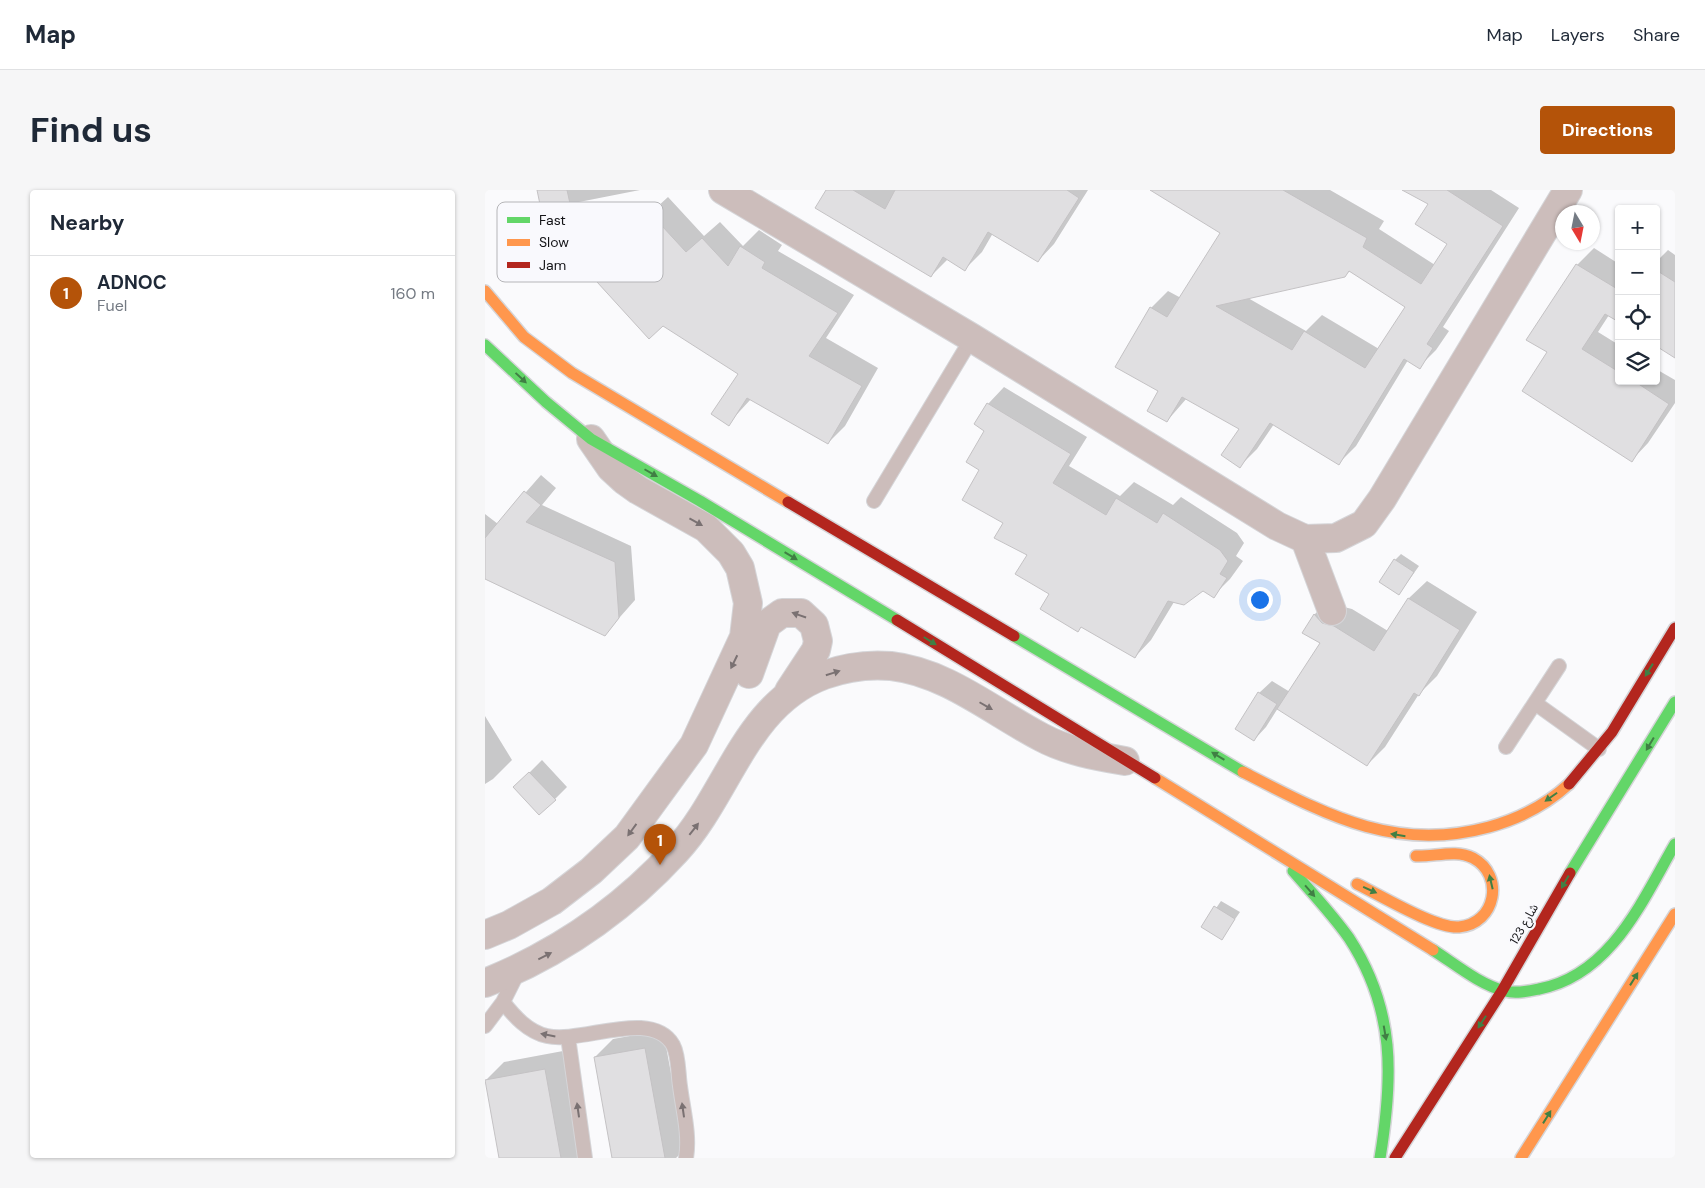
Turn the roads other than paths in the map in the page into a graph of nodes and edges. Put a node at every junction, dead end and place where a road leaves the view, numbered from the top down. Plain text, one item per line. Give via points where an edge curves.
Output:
1 (723, 190) edge
2 (1560, 193) edge
3 (485, 291) edge
4 (972, 338) junction
5 (485, 345) edge
6 (591, 439) junction
7 (874, 501) dead end
8 (1305, 539) junction
9 (1332, 610) dead end
10 (1675, 628) edge
11 (1559, 666) dead end
12 (785, 697) junction
13 (1675, 702) edge
14 (1535, 703) junction
15 (694, 746) junction
16 (1506, 747) dead end
17 (1599, 749) junction
18 (1125, 761) junction
19 (1238, 769) junction
20 (1286, 807) dead end
21 (1675, 844) edge
22 (1279, 854) junction
23 (1403, 854) dead end
24 (1307, 870) junction
25 (1675, 914) edge
26 (485, 935) edge
27 (1502, 991) junction
28 (494, 993) edge
29 (485, 1026) edge
30 (568, 1037) junction
31 (585, 1158) edge
32 (686, 1158) edge
33 (1381, 1158) edge
34 (1395, 1158) edge
35 (1521, 1158) edge

1 - 4 street
2 - 8 street via 1369,518 1337,538
19 -> 3 street via 572,372 524,336
4 - 7 lane
4 - 8 street via 1277,526
5 -> 6 street
6 -> 15 street via 611,468 624,480 706,528 720,539 740,568 748,602 744,637
6 -> 18 street via 725,516
8 - 9 street
10 -> 17 street
11 - 14 lane
12 -> 15 street via 816,650 818,641 814,625 801,613 782,613 767,624 749,675
12 -> 18 street via 817,678 853,667 912,670 950,685 1065,748
28 -> 12 street via 519,970 589,930 651,878 703,817 756,726
13 -> 27 street, شارع 123 via 1594,831
14 - 16 lane
14 - 17 lane
15 -> 26 street via 627,837 591,871 552,900
17 -> 19 street via 1567,785 1525,815 1476,833 1424,838 1372,831 1322,813
18 - 22 street
19 - 20 street
21 - 27 street via 1615,943 1589,969 1565,983 1539,991
22 - 24 street
22 -> 33 street via 1338,923 1354,947 1376,998 1388,1052 1390,1084
24 -> 23 street via 1372,891 1453,928 1464,928 1484,916 1491,906 1493,884 1483,864 1466,855
24 - 27 street
35 -> 25 street
27 -> 34 street, شارع 123
28 - 29 lane
30 -> 28 lane via 547,1036 529,1028 514,1017
31 -> 30 lane
32 -> 30 lane via 688,1143 677,1062 674,1047 664,1035 650,1028 635,1028

